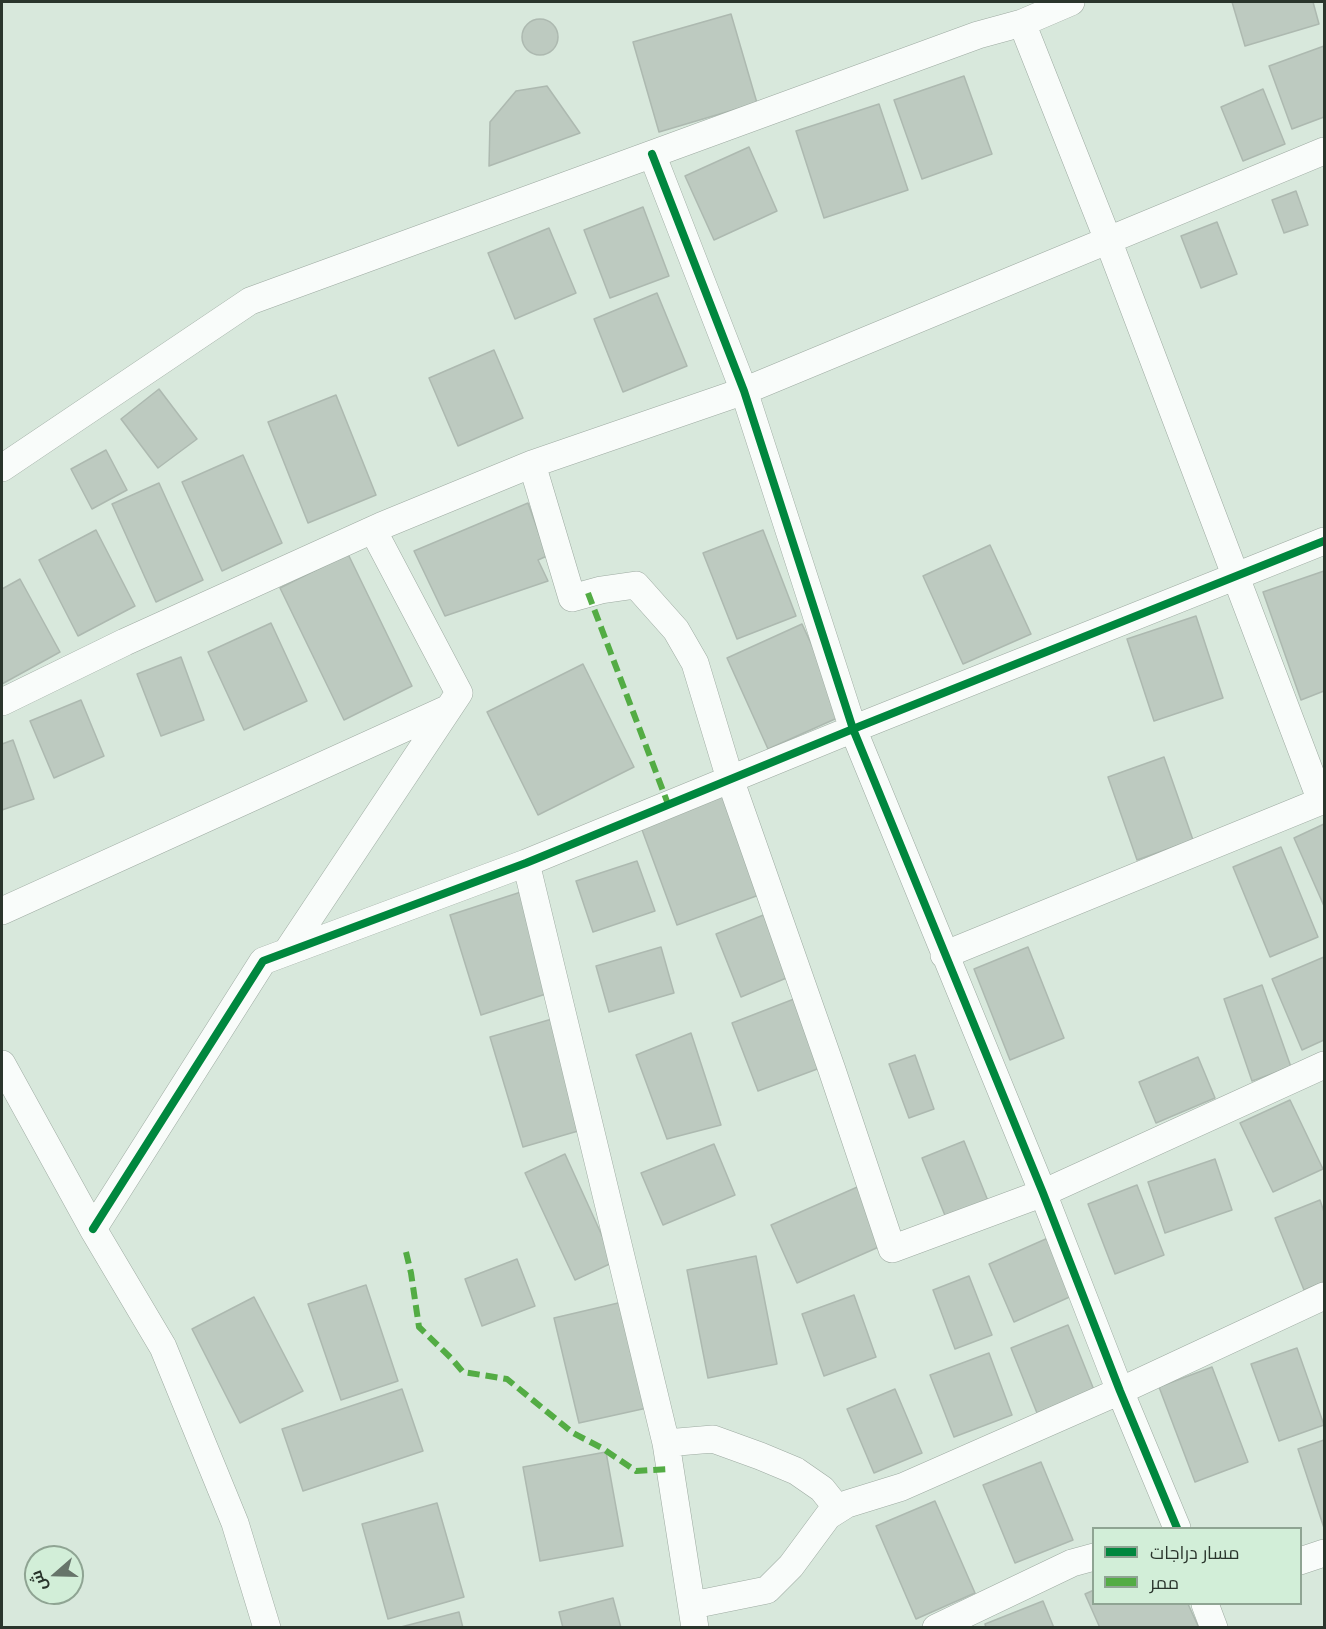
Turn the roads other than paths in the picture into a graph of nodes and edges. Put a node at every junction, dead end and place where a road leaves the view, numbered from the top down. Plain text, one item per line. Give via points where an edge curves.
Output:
1 (1071, 2) edge
2 (1022, 23) junction
3 (1324, 151) edge
4 (652, 154) junction
5 (1108, 240) junction
6 (744, 391) junction
7 (532, 464) junction
8 (2, 468) edge
9 (373, 530) junction
10 (1324, 541) edge
11 (1235, 575) junction
12 (2, 702) edge
13 (449, 708) junction
14 (853, 729) junction
15 (730, 779) junction
16 (1323, 800) edge
17 (526, 863) junction
18 (2, 910) edge
19 (288, 950) junction
20 (944, 955) junction
21 (2, 1064) edge
22 (1324, 1065) edge
23 (1043, 1193) junction
24 (93, 1229) junction
25 (1324, 1296) edge
26 (1120, 1391) junction
27 (666, 1443) junction
28 (838, 1509) junction
29 (1177, 1527) edge
30 (1324, 1553) edge
31 (1092, 1558) edge
32 (1302, 1560) edge
33 (1205, 1605) edge
34 (694, 1616) edge
35 (267, 1628) edge
36 (936, 1628) edge
37 (1214, 1628) edge

1 - 2 street
2 - 4 street via 978,35
2 - 5 street
3 - 5 street
4 - 6 street
4 - 8 street via 250,301
5 - 6 street
5 - 11 street
6 - 7 street
6 - 14 street
7 - 9 street
7 - 15 street via 572,598 636,585 676,630 695,663
9 - 12 street
9 - 13 street via 459,693
10 - 11 street
11 - 14 street
11 - 16 street
13 - 18 street
13 - 19 street
14 - 15 street
14 - 20 street
15 - 17 street
15 - 23 street via 892,1248
16 - 20 street
17 - 19 street
17 - 27 street
19 - 24 street via 263,961
20 - 23 street
21 - 24 street
22 - 23 street
23 - 26 street
24 - 35 street via 163,1347 235,1523
25 - 26 street
26 - 28 street via 902,1487
26 - 29 street
27 - 28 street via 713,1439 760,1456 796,1471 822,1489
27 - 34 street
28 - 34 street via 767,1590
30 - 32 street
31 - 36 street via 1072,1563
33 - 37 street

